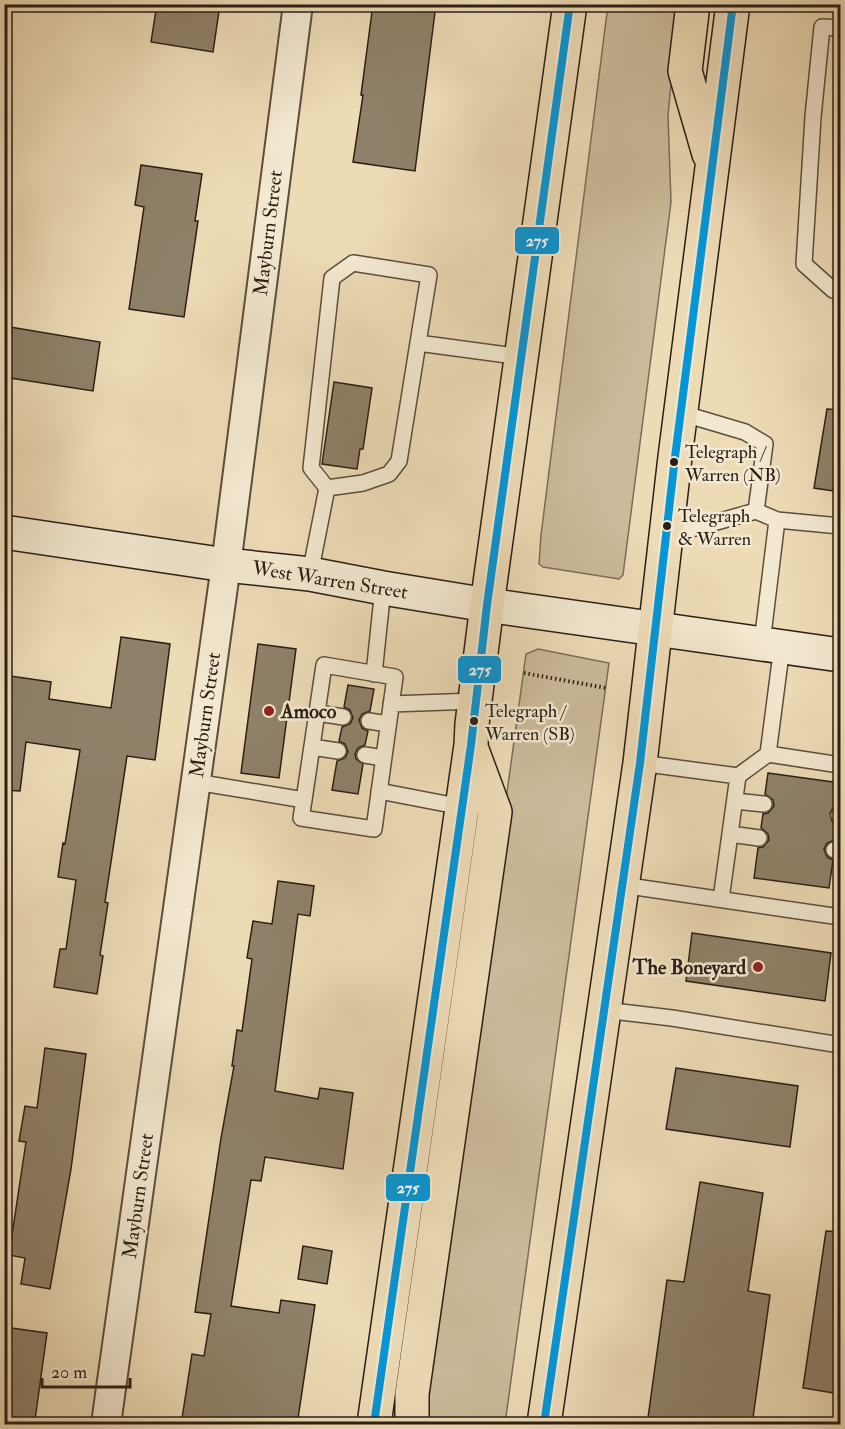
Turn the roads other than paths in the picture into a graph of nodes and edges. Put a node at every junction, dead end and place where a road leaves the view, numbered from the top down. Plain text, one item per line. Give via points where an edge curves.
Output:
1 (298, 4) edge
2 (570, 4) edge
3 (693, 4) edge
4 (733, 4) edge
5 (840, 28) edge
6 (713, 168) junction
7 (840, 290) edge
8 (418, 343) junction
9 (522, 357) junction
10 (681, 414) junction
11 (327, 488) junction
12 (756, 511) junction
13 (777, 520) junction
14 (840, 526) edge
15 (4, 532) edge
16 (666, 536) junction
17 (226, 565) junction
18 (310, 574) junction
19 (383, 588) junction
20 (487, 605) junction
21 (656, 627) junction
22 (772, 645) junction
23 (840, 655) edge
24 (374, 674) junction
25 (475, 701) junction
26 (391, 704) junction
27 (318, 713) junction
28 (343, 717) dead end
29 (369, 721) dead end
30 (388, 724) junction
31 (471, 745) junction
32 (312, 747) junction
33 (338, 751) dead end
34 (768, 754) junction
35 (364, 755) dead end
36 (383, 758) junction
37 (640, 763) junction
38 (840, 765) edge
39 (738, 777) junction
40 (195, 782) junction
41 (379, 791) junction
42 (304, 800) junction
43 (735, 801) junction
44 (764, 804) dead end
45 (462, 807) junction
46 (730, 834) junction
47 (759, 838) dead end
48 (622, 885) junction
49 (721, 899) junction
50 (840, 917) edge
51 (604, 1010) junction
52 (840, 1045) edge
53 (106, 1425) edge
54 (374, 1425) edge
55 (412, 1425) edge
56 (544, 1425) edge

1 - 17 street, Mayburn Street
2 - 9 main road
3 - 6 main road via 685,71
4 - 6 main road
5 - 7 lane via 822,27 804,264 833,290
6 - 10 main road
8 - 9 lane
8 - 11 lane via 399,461 389,474 363,483
8 - 11 lane via 429,275 353,263 333,278 311,468
9 - 20 main road
10 - 12 lane via 745,432 765,444
10 - 16 main road
11 - 18 lane
12 - 13 lane
12 - 16 lane
13 - 14 lane
13 - 22 lane
15 - 17 main road, West Warren Street
16 - 21 main road
17 - 18 main road, West Warren Street
17 - 40 street, Mayburn Street
18 - 19 main road, West Warren Street
19 - 20 main road, West Warren Street
19 - 24 lane
20 - 21 main road, West Warren Street
20 - 25 main road
21 - 22 main road, West Warren Street
21 - 37 main road
22 - 23 main road, West Warren Street
22 - 34 lane
24 - 26 lane via 395,677
24 - 27 lane via 324,665
25 - 26 lane
25 - 31 main road
26 - 30 lane
27 - 28 lane
27 - 32 lane
29 - 30 lane
30 - 36 lane
31 - 45 main road
31 - 55 main road via 495,812 412,1394
32 - 33 lane
32 - 42 lane
34 - 38 lane
34 - 39 lane
35 - 36 lane
36 - 41 lane
37 - 39 lane
37 - 48 main road
39 - 43 lane
40 - 42 lane
40 - 53 street, Mayburn Street
41 - 42 lane via 374,829 301,818
41 - 45 lane
43 - 44 lane
43 - 46 lane
45 - 54 main road
46 - 47 lane
46 - 49 lane
48 - 49 lane
48 - 51 main road
49 - 50 lane
51 - 52 lane
51 - 56 main road

